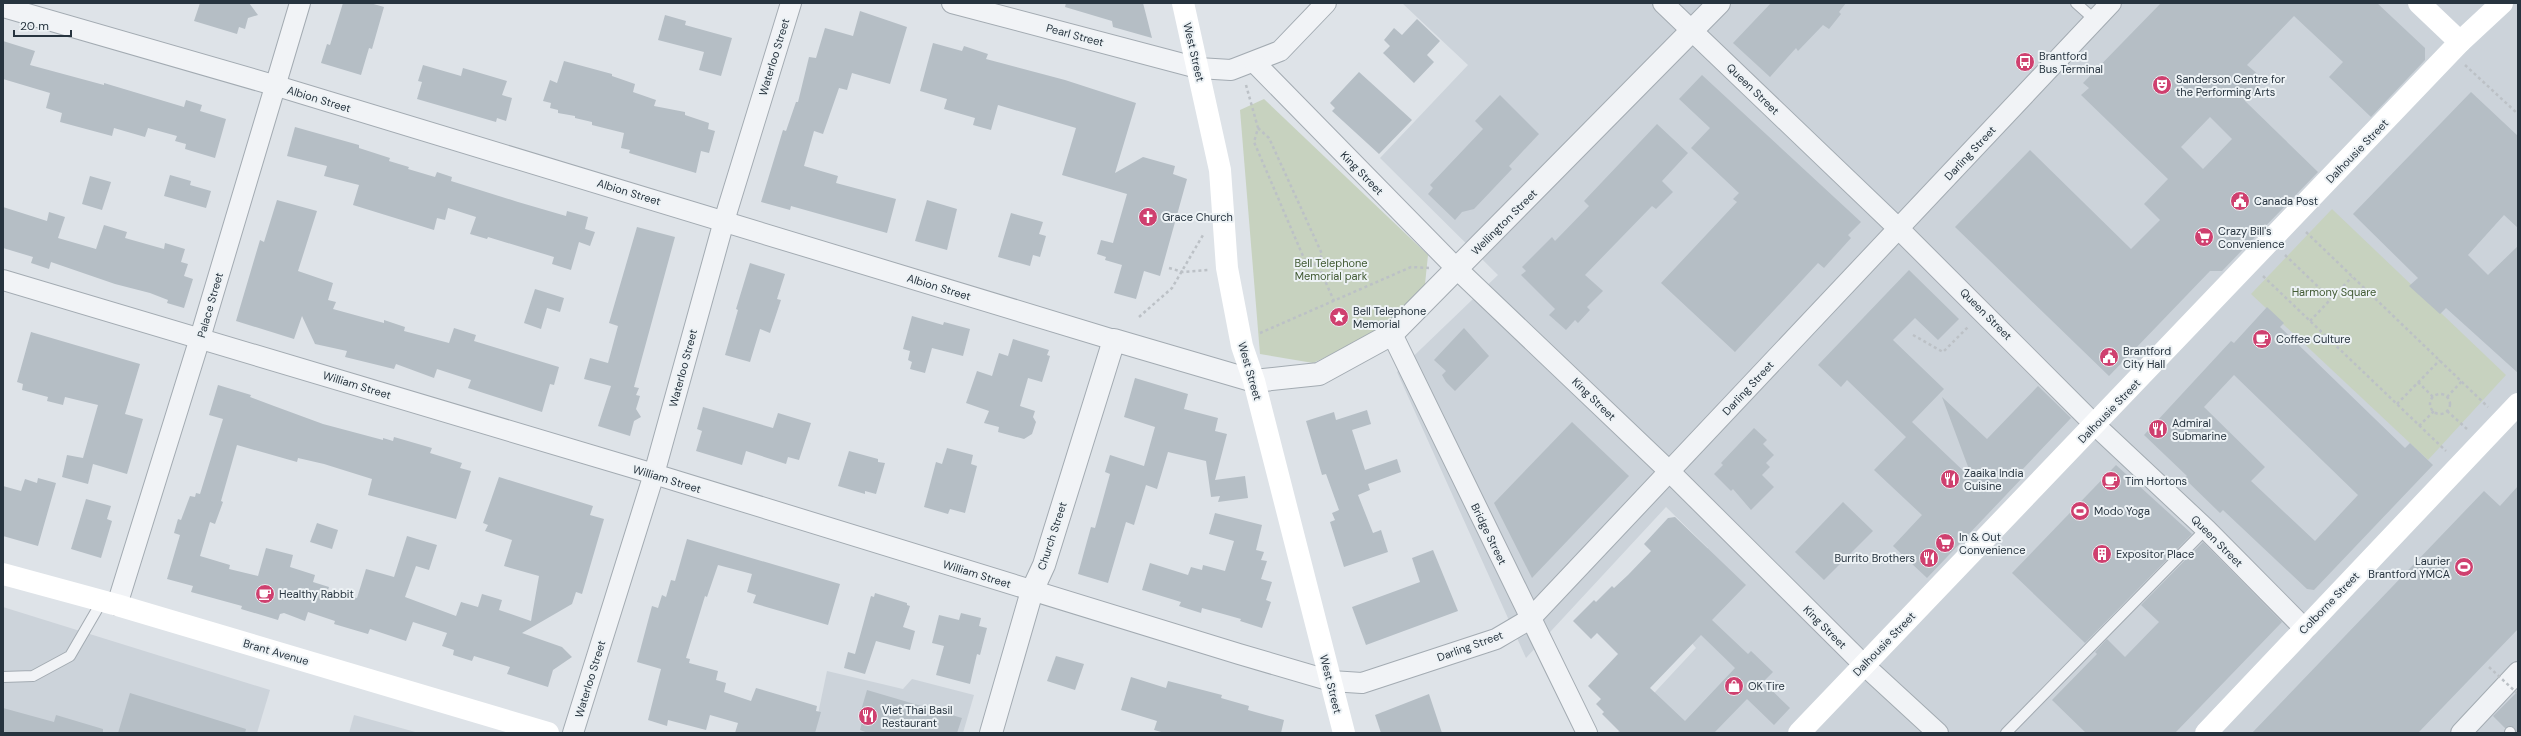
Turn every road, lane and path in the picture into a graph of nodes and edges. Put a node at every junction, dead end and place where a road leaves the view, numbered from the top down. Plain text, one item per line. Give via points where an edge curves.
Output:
1 (300, 3) edge
2 (791, 3) edge
3 (952, 3) edge
4 (1182, 3) edge
5 (1326, 3) edge
6 (1663, 3) edge
7 (1719, 3) edge
8 (2076, 3) edge
9 (2111, 3) edge
10 (2420, 3) edge
11 (2502, 3) edge
12 (3, 7) edge
13 (2095, 20) junction
14 (1692, 31) junction
15 (2456, 48) junction
16 (1247, 64) junction
17 (1198, 68) junction
18 (277, 86) junction
19 (2518, 114) edge
20 (1258, 128) junction
21 (2292, 219) junction
22 (724, 221) junction
23 (1899, 228) junction
24 (1206, 231) dead end
25 (2270, 242) junction
26 (2250, 263) junction
27 (1318, 265) junction
28 (1169, 268) dead end
29 (1227, 268) junction
30 (1457, 269) junction
31 (1183, 272) junction
32 (2352, 277) junction
33 (3, 280) edge
34 (2331, 299) junction
35 (1334, 301) junction
36 (1984, 312) junction
37 (1139, 317) dead end
38 (2310, 321) junction
39 (1392, 334) junction
40 (1913, 335) dead end
41 (200, 338) junction
42 (1114, 340) junction
43 (1242, 346) junction
44 (2440, 360) junction
45 (1254, 381) junction
46 (2462, 381) junction
47 (2418, 382) junction
48 (2433, 397) junction
49 (2447, 397) junction
50 (2397, 404) junction
51 (2518, 404) edge
52 (2434, 411) junction
53 (2447, 411) junction
54 (2502, 420) junction
55 (2095, 425) junction
56 (2419, 426) junction
57 (2482, 442) junction
58 (2460, 465) junction
59 (1670, 471) junction
60 (654, 474) junction
61 (2206, 529) junction
62 (3, 574) edge
63 (1032, 591) junction
64 (109, 603) junction
65 (1530, 619) junction
66 (2305, 629) junction
67 (1864, 665) junction
68 (2489, 667) dead end
69 (2518, 672) edge
70 (3, 677) edge
71 (1331, 681) junction
72 (2518, 694) edge
73 (548, 733) edge
74 (573, 733) edge
75 (991, 733) edge
76 (1344, 733) edge
77 (1587, 733) edge
78 (1799, 733) edge
79 (1938, 733) edge
80 (2006, 733) edge
81 (2206, 733) edge
82 (2461, 733) edge

1 - 18 street, Palace Street
2 - 22 street, Waterloo Street
3 - 17 street, Pearl Street
4 - 17 main road, West Street
5 - 16 street, Pearl Street via 1280,51
6 - 14 street, Queen Street
7 - 14 street, Wellington Street
8 - 13 lane
9 - 13 street, Darling Street
10 - 15 main road
11 - 15 main road, Dalhousie Street
12 - 18 street, Albion Street
13 - 23 street, Darling Street
14 - 23 street, Queen Street
14 - 30 street, Wellington Street
15 - 19 path
15 - 21 main road, Dalhousie Street
16 - 17 street, Pearl Street via 1231,70
16 - 20 path
16 - 30 street, King Street
17 - 29 main road, West Street via 1220,170
18 - 22 street, Albion Street
18 - 41 street, Palace Street
20 - 27 path via 1269,138 1322,254
20 - 27 path via 1254,142 1306,262
21 - 25 main road, Dalhousie Street
21 - 32 path
22 - 42 street, Albion Street
22 - 60 street, Waterloo Street
23 - 36 street, Queen Street
23 - 59 street, Darling Street
24 - 31 path
25 - 26 main road, Dalhousie Street
25 - 34 path
26 - 38 path
26 - 55 main road, Dalhousie Street
27 - 35 path
28 - 31 path
29 - 31 path
29 - 43 main road, West Street
30 - 35 path via 1411,267
30 - 39 street, Wellington Street
30 - 59 street, King Street
31 - 37 path via 1162,299
32 - 34 path
32 - 44 path
33 - 41 street, William Street
34 - 38 path
35 - 43 path via 1258,334
36 - 40 path via 1943,352
36 - 55 street, Queen Street
38 - 50 path
39 - 45 street, Wellington Street via 1319,374
39 - 65 street, Bridge Street
41 - 60 street, William Street
41 - 64 street, Palace Street
42 - 45 street, Albion Street
42 - 63 street, Church Street via 1044,565
43 - 45 main road, West Street
44 - 46 path
44 - 47 path
45 - 71 main road, West Street
46 - 49 path
46 - 54 path
47 - 48 path
47 - 50 path
48 - 49 path via 2443,394
48 - 52 path via 2431,407
49 - 53 path via 2450,406
50 - 56 path
51 - 54 main road, Colborne Street
52 - 53 path via 2438,414
52 - 56 path
53 - 57 path
54 - 57 main road, Colborne Street
55 - 61 street, Queen Street
55 - 67 main road, Dalhousie Street
56 - 58 path
57 - 58 main road, Colborne Street
58 - 66 main road, Colborne Street
59 - 65 street, Darling Street
59 - 67 street, King Street
60 - 63 street, William Street
60 - 74 street, Waterloo Street
61 - 66 street, Queen Street
61 - 80 lane
62 - 64 main road, Brant Avenue
63 - 71 street, William Street
63 - 75 street, Church Street
64 - 70 lane via 70,656 33,676
64 - 73 main road, Brant Avenue
65 - 71 street, Darling Street via 1496,638 1362,683
65 - 77 street, Bridge Street
66 - 81 main road, Colborne Street
67 - 78 main road, Dalhousie Street
67 - 79 street, King Street
68 - 72 path, bridge
69 - 82 street
71 - 76 main road, West Street

